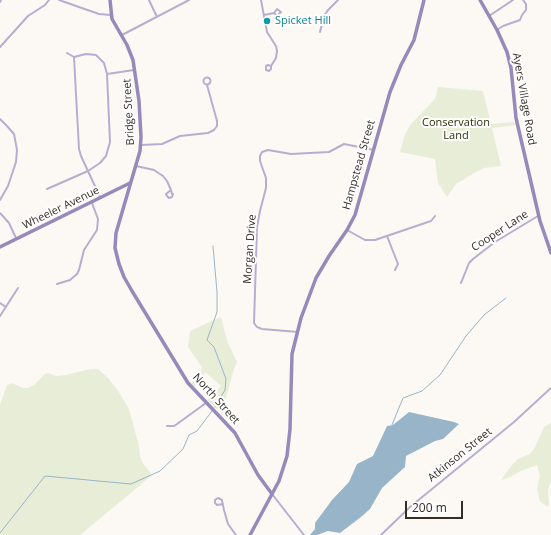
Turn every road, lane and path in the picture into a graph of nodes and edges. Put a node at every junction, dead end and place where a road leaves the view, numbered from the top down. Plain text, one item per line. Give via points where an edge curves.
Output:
1 (49, 0) edge
2 (59, 0) edge
3 (110, 0) edge
4 (149, 0) edge
5 (189, 0) edge
6 (261, 0) edge
7 (338, 0) edge
8 (424, 0) edge
9 (480, 0) edge
10 (513, 0) edge
11 (523, 0) edge
12 (274, 13) dead end
13 (111, 15) junction
14 (264, 15) junction
15 (489, 16) junction
16 (157, 18) junction
17 (497, 30) junction
18 (320, 32) dead end
19 (122, 35) junction
20 (0, 47) edge
21 (66, 53) dead end
22 (74, 57) junction
23 (270, 66) dead end
24 (135, 70) junction
25 (107, 74) junction
26 (207, 85) dead end
27 (0, 119) edge
28 (141, 145) junction
29 (374, 150) junction
30 (136, 166) junction
31 (88, 171) junction
32 (130, 183) junction
33 (47, 189) dead end
34 (171, 190) dead end
35 (100, 198) junction
36 (0, 200) edge
37 (92, 203) junction
38 (0, 213) edge
39 (435, 216) dead end
40 (539, 216) junction
41 (347, 230) junction
42 (388, 236) junction
43 (17, 239) junction
44 (0, 247) edge
45 (551, 253) edge
46 (395, 270) dead end
47 (122, 272) joint
48 (461, 283) dead end
49 (57, 284) dead end
50 (18, 288) dead end
51 (0, 303) edge
52 (6, 307) junction
53 (0, 316) edge
54 (298, 332) junction
55 (551, 388) edge
56 (206, 403) junction
57 (167, 426) dead end
58 (272, 494) junction
59 (223, 504) junction
60 (236, 535) edge
61 (250, 535) edge
62 (304, 535) edge
63 (381, 535) edge

1 - 20 street via 28,16
2 - 13 street via 100,14
3 - 13 main road, Bridge Street
4 - 16 street
5 - 16 street
6 - 14 street
7 - 18 street via 324,16
8 - 29 main road, Hampstead Street via 414,40 392,85
9 - 15 main road, Ayers Village Road
10 - 15 street
11 - 17 street via 526,10 521,19
12 - 14 street
13 - 19 main road, Bridge Street
14 - 23 street via 267,32 277,51 276,58
15 - 17 main road, Ayers Village Road
16 - 19 street
17 - 40 main road, Ayers Village Road via 509,58 516,118
19 - 24 main road, Bridge Street via 131,53
21 - 22 street
22 - 25 street via 86,54 98,56 104,62
22 - 31 street via 79,149
24 - 25 street
24 - 28 main road, Bridge Street
25 - 31 street via 110,142 104,160
26 - 28 street via 217,122 214,130 180,136 162,144
27 - 36 street via 14,134 17,150 8,186
28 - 30 main road, Bridge Street
29 - 41 main road, Hampstead Street via 360,202
29 - 54 street, Morgan Drive via 344,144 329,152 291,154 268,150 260,156 266,188 258,227 254,323 262,329
30 - 32 main road, Bridge Street
30 - 34 street via 162,174
31 - 33 street
31 - 35 street
32 - 35 main road, Wheeler Avenue
32 - 47 main road, Bridge Street via 116,238 116,253
35 - 37 main road, Wheeler Avenue
37 - 43 main road, Wheeler Avenue
37 - 49 street via 98,219 96,230 84,250 79,270 70,280
38 - 43 street
39 - 42 street via 431,221
40 - 45 main road, Ayers Village Road
40 - 48 street, Cooper Lane via 472,259
41 - 42 street via 370,241
41 - 54 main road, Hampstead Street via 316,278
42 - 46 street via 398,264
43 - 44 main road, Wheeler Avenue
47 - 56 main road, North Street via 185,379
50 - 52 street
51 - 52 street
52 - 53 street
54 - 58 main road, Hampstead Street via 292,354 287,456 282,475
55 - 63 street, Atkinson Street via 514,422 410,507
56 - 57 street via 174,426
56 - 58 main road, North Street via 235,433 262,482
58 - 61 main road, Hampstead Street
58 - 62 street, North Street
59 - 59 street via 217,505 215,500 220,498
59 - 60 street via 228,524

